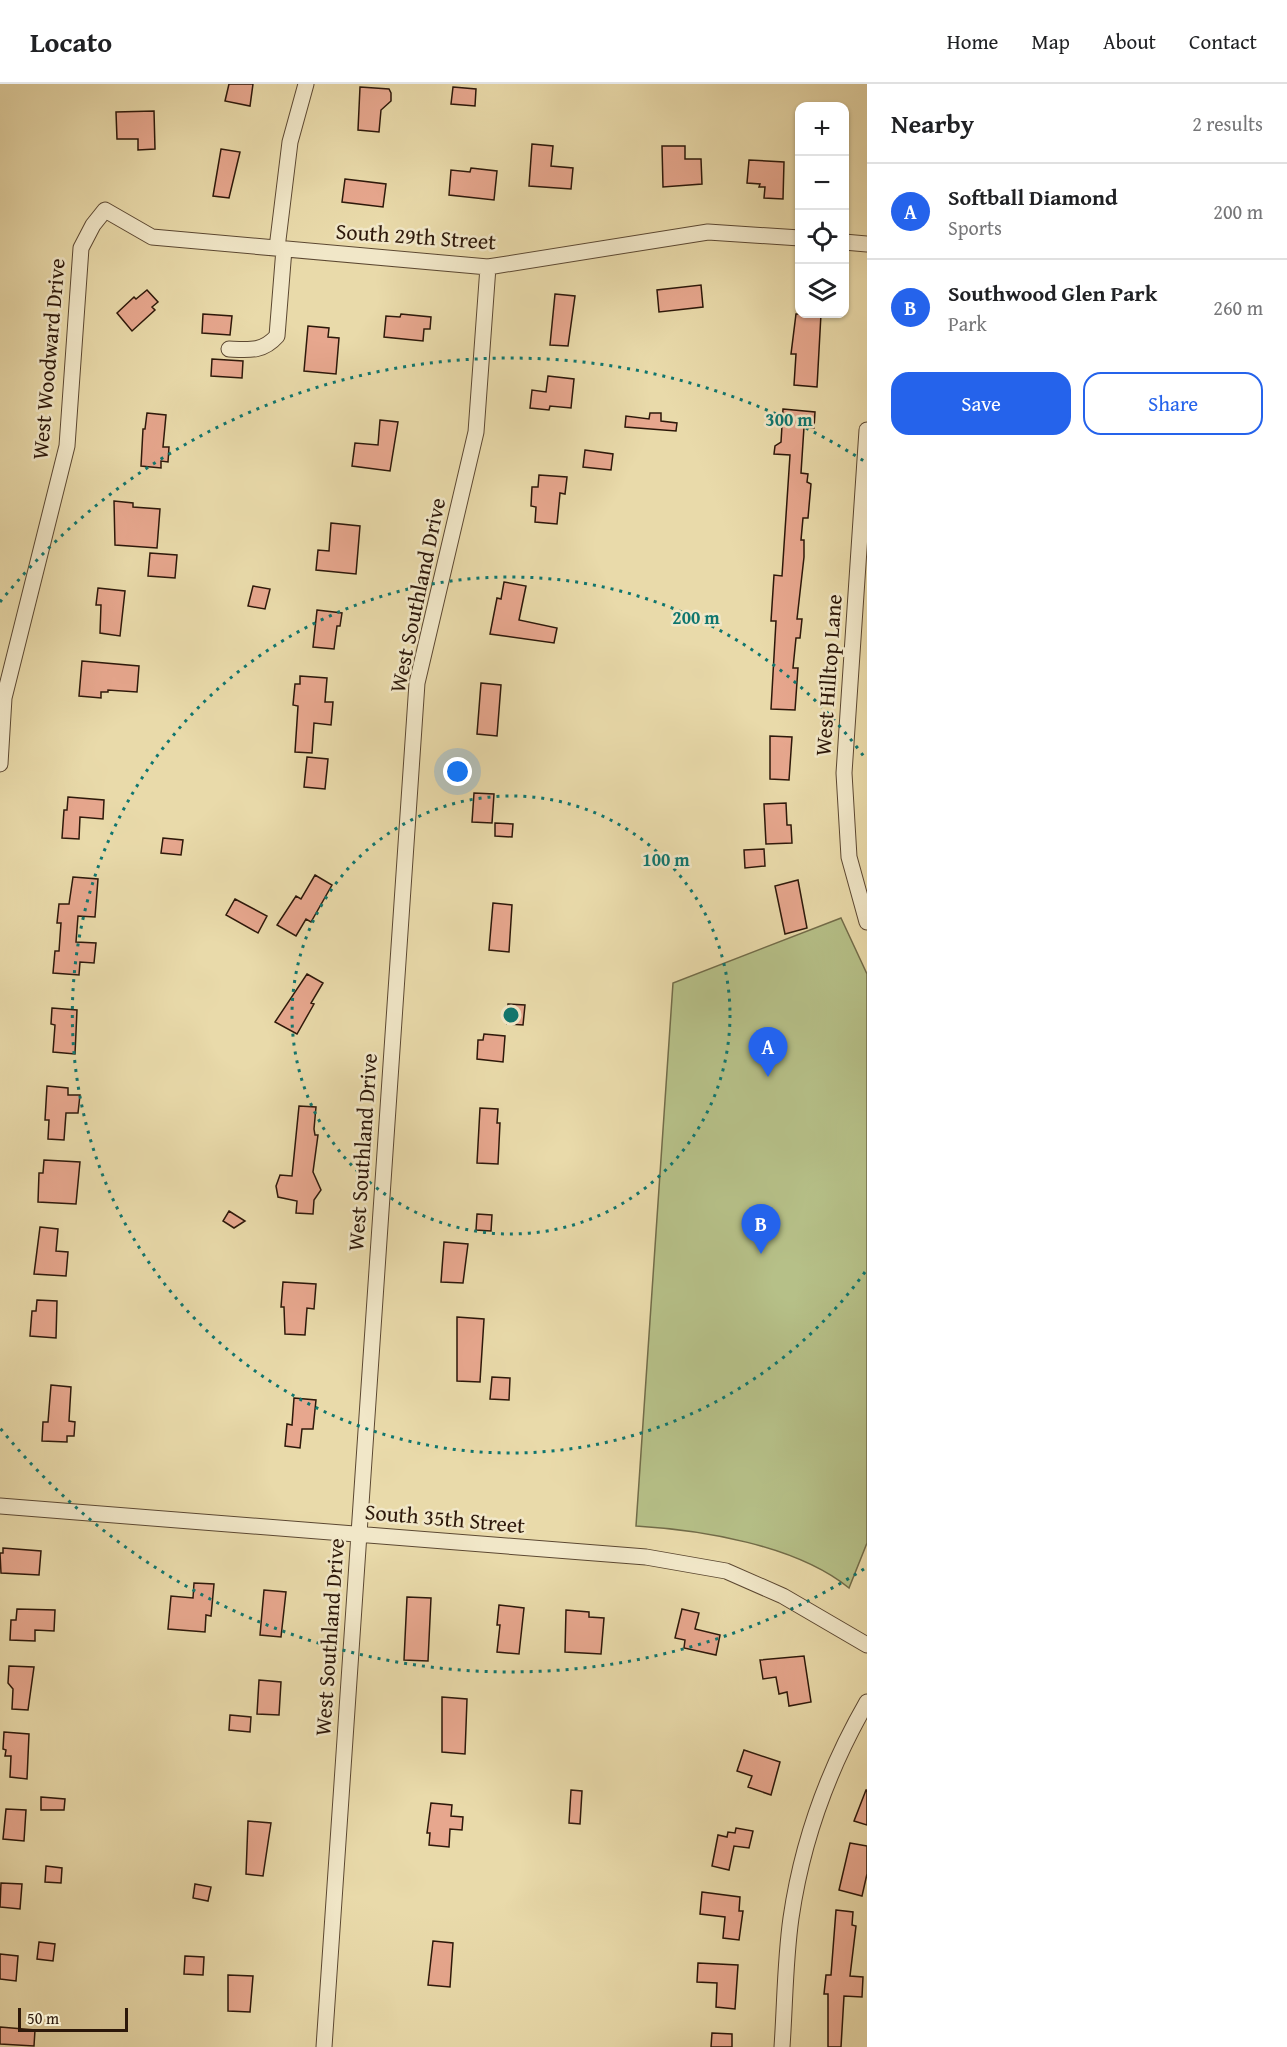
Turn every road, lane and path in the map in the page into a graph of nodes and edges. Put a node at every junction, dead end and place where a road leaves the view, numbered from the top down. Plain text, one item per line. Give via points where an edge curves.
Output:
1 (306, 84) edge
2 (105, 210) joint
3 (795, 238) edge
4 (849, 242) edge
5 (867, 244) edge
6 (280, 248) junction
7 (488, 267) junction
8 (229, 349) dead end
9 (867, 430) edge
10 (0, 764) edge
11 (867, 922) edge
12 (0, 1506) edge
13 (359, 1533) junction
14 (867, 1645) edge
15 (867, 1702) edge
16 (324, 2047) edge
17 (782, 2047) edge

1 - 6 street via 290,142
2 - 6 street, South 29th Street via 152,237
2 - 10 street, West Woodward Drive via 81,248 67,446 4,698
3 - 7 street, South 29th Street via 708,232
4 - 5 street
6 - 7 street, South 29th Street
6 - 8 street via 277,336 268,346 255,350
7 - 13 street, West Southland Drive via 476,432 417,683
9 - 11 street, West Hilltop Lane via 844,773 849,857
12 - 13 street, South 35th Street
13 - 14 street, South 35th Street via 646,1557 726,1571 783,1596
13 - 16 street, West Southland Drive
15 - 17 street via 819,1803 803,1862 791,1919

